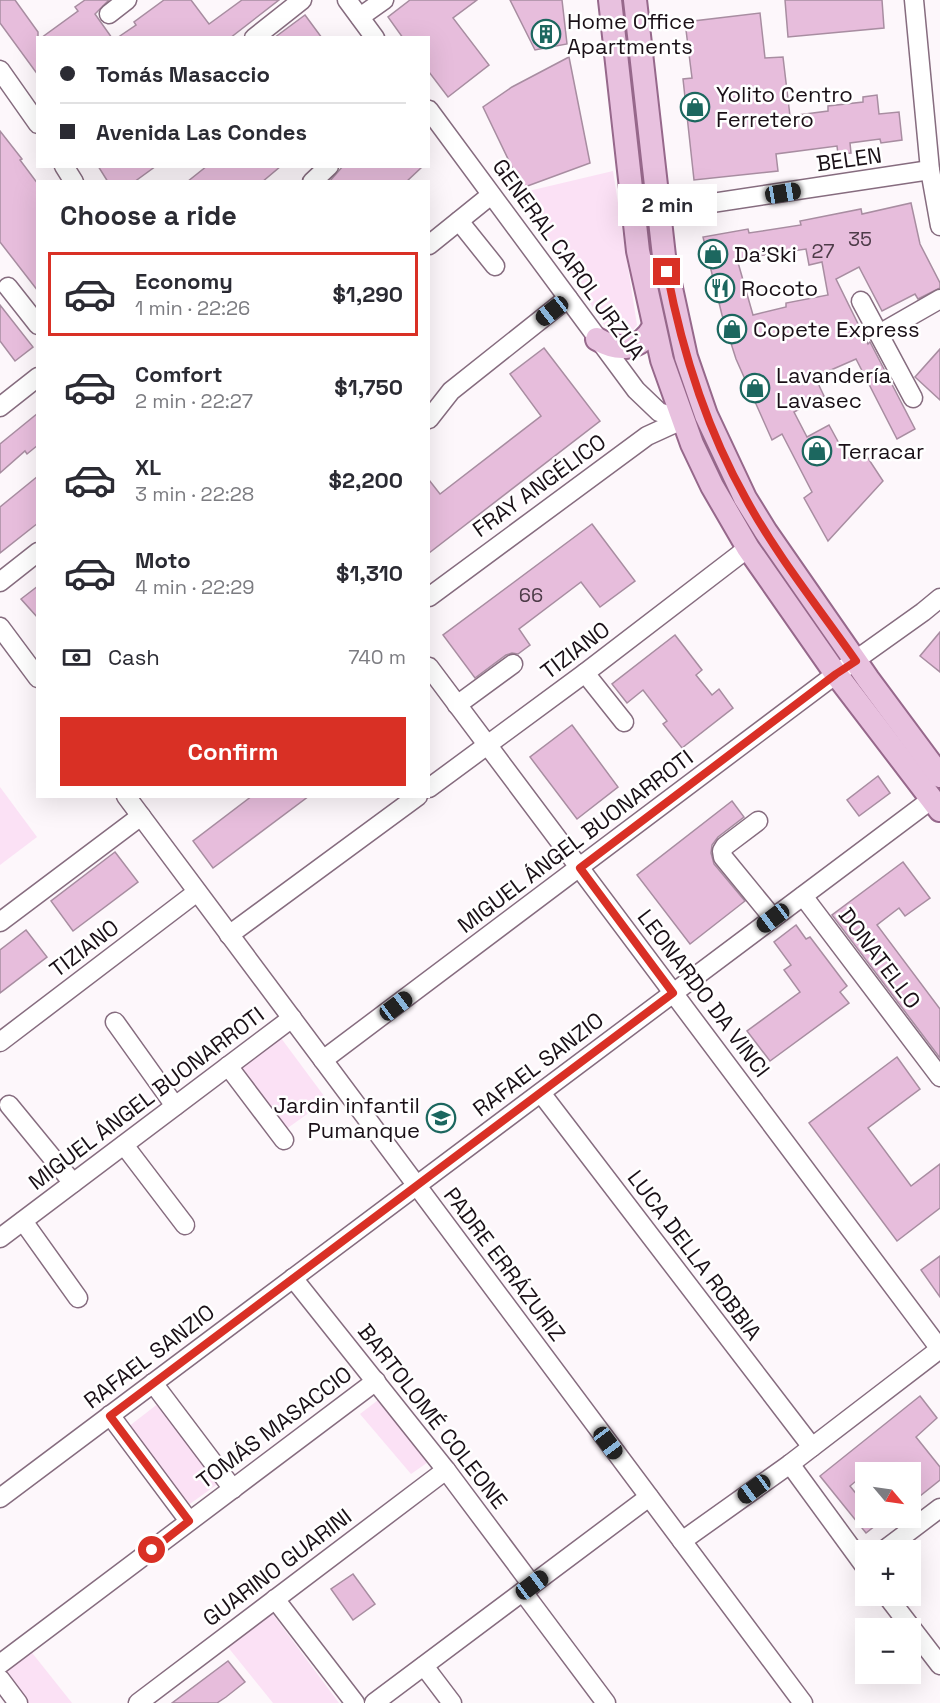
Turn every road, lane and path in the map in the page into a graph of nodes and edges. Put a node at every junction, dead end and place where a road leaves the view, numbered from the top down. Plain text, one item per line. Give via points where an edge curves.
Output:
1 (127, 0) edge
2 (302, 0) edge
3 (347, 0) edge
4 (384, 0) edge
5 (610, 0) edge
6 (635, 0) edge
7 (914, 0) edge
8 (109, 14) dead end
9 (360, 17) junction
10 (257, 36) edge
11 (374, 36) edge
12 (0, 70) edge
13 (430, 111) edge
14 (36, 121) edge
15 (327, 168) edge
16 (930, 170) junction
17 (314, 180) edge
18 (491, 195) junction
19 (658, 212) junction
20 (633, 215) junction
21 (459, 220) junction
22 (940, 226) edge
23 (430, 244) edge
24 (495, 266) dead end
25 (8, 287) dead end
26 (568, 298) junction
27 (940, 299) edge
28 (861, 301) dead end
29 (36, 322) edge
30 (653, 328) junction
31 (879, 334) junction
32 (597, 339) junction
33 (36, 379) edge
34 (913, 398) dead end
35 (0, 407) edge
36 (430, 418) edge
37 (682, 420) junction
38 (748, 548) junction
39 (36, 554) edge
40 (0, 582) edge
41 (430, 596) edge
42 (940, 598) edge
43 (0, 628) edge
44 (856, 661) junction
45 (513, 664) dead end
46 (430, 668) edge
47 (585, 673) junction
48 (836, 674) junction
49 (36, 675) edge
50 (457, 705) junction
51 (624, 722) dead end
52 (488, 745) junction
53 (940, 776) edge
54 (430, 787) edge
55 (128, 798) edge
56 (415, 798) edge
57 (936, 805) edge
58 (141, 816) junction
59 (758, 821) dead end
60 (580, 868) junction
61 (197, 892) junction
62 (803, 896) junction
63 (773, 918) junction
64 (0, 922) edge
65 (229, 935) junction
66 (673, 993) junction
67 (292, 1018) junction
68 (115, 1022) dead end
69 (0, 1042) edge
70 (323, 1060) junction
71 (228, 1066) junction
72 (940, 1077) edge
73 (541, 1093) junction
74 (9, 1105) dead end
75 (176, 1106) junction
76 (284, 1140) dead end
77 (124, 1145) junction
78 (73, 1183) junction
79 (416, 1186) junction
80 (23, 1221) junction
81 (185, 1225) dead end
82 (0, 1238) edge
83 (293, 1278) junction
84 (78, 1298) dead end
85 (940, 1349) edge
86 (376, 1381) junction
87 (153, 1383) junction
88 (110, 1416) junction
89 (812, 1447) junction
90 (790, 1464) junction
91 (446, 1470) junction
92 (233, 1489) junction
93 (649, 1497) junction
94 (0, 1498) edge
95 (940, 1508) edge
96 (189, 1521) junction
97 (898, 1540) edge
98 (682, 1541) junction
99 (855, 1552) edge
100 (527, 1589) junction
101 (275, 1599) junction
102 (895, 1606) edge
103 (0, 1664) edge
104 (940, 1665) edge
105 (424, 1666) junction
106 (0, 1679) edge
107 (18, 1703) edge
108 (138, 1703) edge
109 (355, 1703) edge
110 (374, 1703) edge
111 (452, 1703) edge
112 (606, 1703) edge
113 (803, 1703) edge

1 - 8 street
2 - 10 street
3 - 9 street
4 - 9 street
5 - 20 main road
6 - 19 main road
7 - 16 street
9 - 11 street
12 - 14 street
13 - 18 street, GENERAL CAROL URZÚA
15 - 17 street
16 - 19 street, BELEN
16 - 22 street
18 - 21 street
18 - 26 street, GENERAL CAROL URZÚA
19 - 20 street, BELEN
19 - 44 main road via 686,357 706,415 756,517
20 - 30 main road
21 - 23 street
21 - 24 street
25 - 29 street
26 - 32 street, GENERAL CAROL URZÚA
26 - 36 street via 451,391
27 - 31 street
28 - 31 street
30 - 32 main road via 632,347 612,346
30 - 37 main road
31 - 34 street
32 - 37 street, GENERAL CAROL URZÚA via 644,400 658,412
33 - 35 street
37 - 38 main road via 711,486
37 - 41 street, FRAY ANGÉLICO via 646,436
38 - 47 street, TIZIANO
38 - 48 main road
39 - 40 street
42 - 44 street, MIGUEL ÁNGEL BUONARROTI
43 - 49 street
44 - 48 street, MIGUEL ÁNGEL BUONARROTI
44 - 53 main road
45 - 50 street
46 - 50 street, LEONARDO DA VINCI
47 - 51 street
47 - 52 street, TIZIANO
48 - 57 main road
48 - 60 street, MIGUEL ÁNGEL BUONARROTI
50 - 52 street, LEONARDO DA VINCI
52 - 54 street, TIZIANO
52 - 60 street, LEONARDO DA VINCI
55 - 58 street, PADRE ERRÁZURIZ
56 - 65 street
57 - 62 street, RAFAEL SANZIO
58 - 61 street, PADRE ERRÁZURIZ
58 - 64 street
59 - 63 street via 722,851
60 - 66 street, LEONARDO DA VINCI
60 - 70 street, MIGUEL ÁNGEL BUONARROTI
61 - 65 street, PADRE ERRÁZURIZ
61 - 69 street, TIZIANO
62 - 63 street, RAFAEL SANZIO
62 - 72 street, DONATELLO
63 - 66 street, RAFAEL SANZIO
65 - 67 street, PADRE ERRÁZURIZ
66 - 73 street, RAFAEL SANZIO
66 - 85 street, LEONARDO DA VINCI
67 - 70 street, PADRE ERRÁZURIZ
67 - 71 street, MIGUEL ÁNGEL BUONARROTI
68 - 75 street
70 - 79 street, PADRE ERRÁZURIZ
71 - 75 street, MIGUEL ÁNGEL BUONARROTI
71 - 76 street
73 - 79 street, RAFAEL SANZIO
73 - 89 street, LUCA DELLA ROBBIA
74 - 78 street
75 - 77 street, MIGUEL ÁNGEL BUONARROTI
77 - 78 street, MIGUEL ÁNGEL BUONARROTI
77 - 81 street
78 - 80 street, MIGUEL ÁNGEL BUONARROTI
79 - 83 street, RAFAEL SANZIO
79 - 93 street, PADRE ERRÁZURIZ
80 - 82 street, MIGUEL ÁNGEL BUONARROTI
80 - 84 street
83 - 86 street, BARTOLOMÉ COLEONE
83 - 87 street, RAFAEL SANZIO
85 - 89 street
86 - 91 street, BARTOLOMÉ COLEONE
86 - 92 street, TOMÁS MASACCIO
87 - 88 street, RAFAEL SANZIO
87 - 92 street
88 - 94 street, RAFAEL SANZIO
88 - 96 street
89 - 90 street
90 - 98 street
90 - 99 street
91 - 100 street, BARTOLOMÉ COLEONE
91 - 101 street, GUARINO GUARINI
92 - 96 street, TOMÁS MASACCIO
93 - 98 street, PADRE ERRÁZURIZ
93 - 100 street
95 - 97 street
96 - 103 street, TOMÁS MASACCIO
98 - 113 street, PADRE ERRÁZURIZ
100 - 105 street
100 - 112 street, BARTOLOMÉ COLEONE
101 - 108 street, GUARINO GUARINI
101 - 109 street
102 - 104 street
105 - 110 street
105 - 111 street
106 - 107 street

